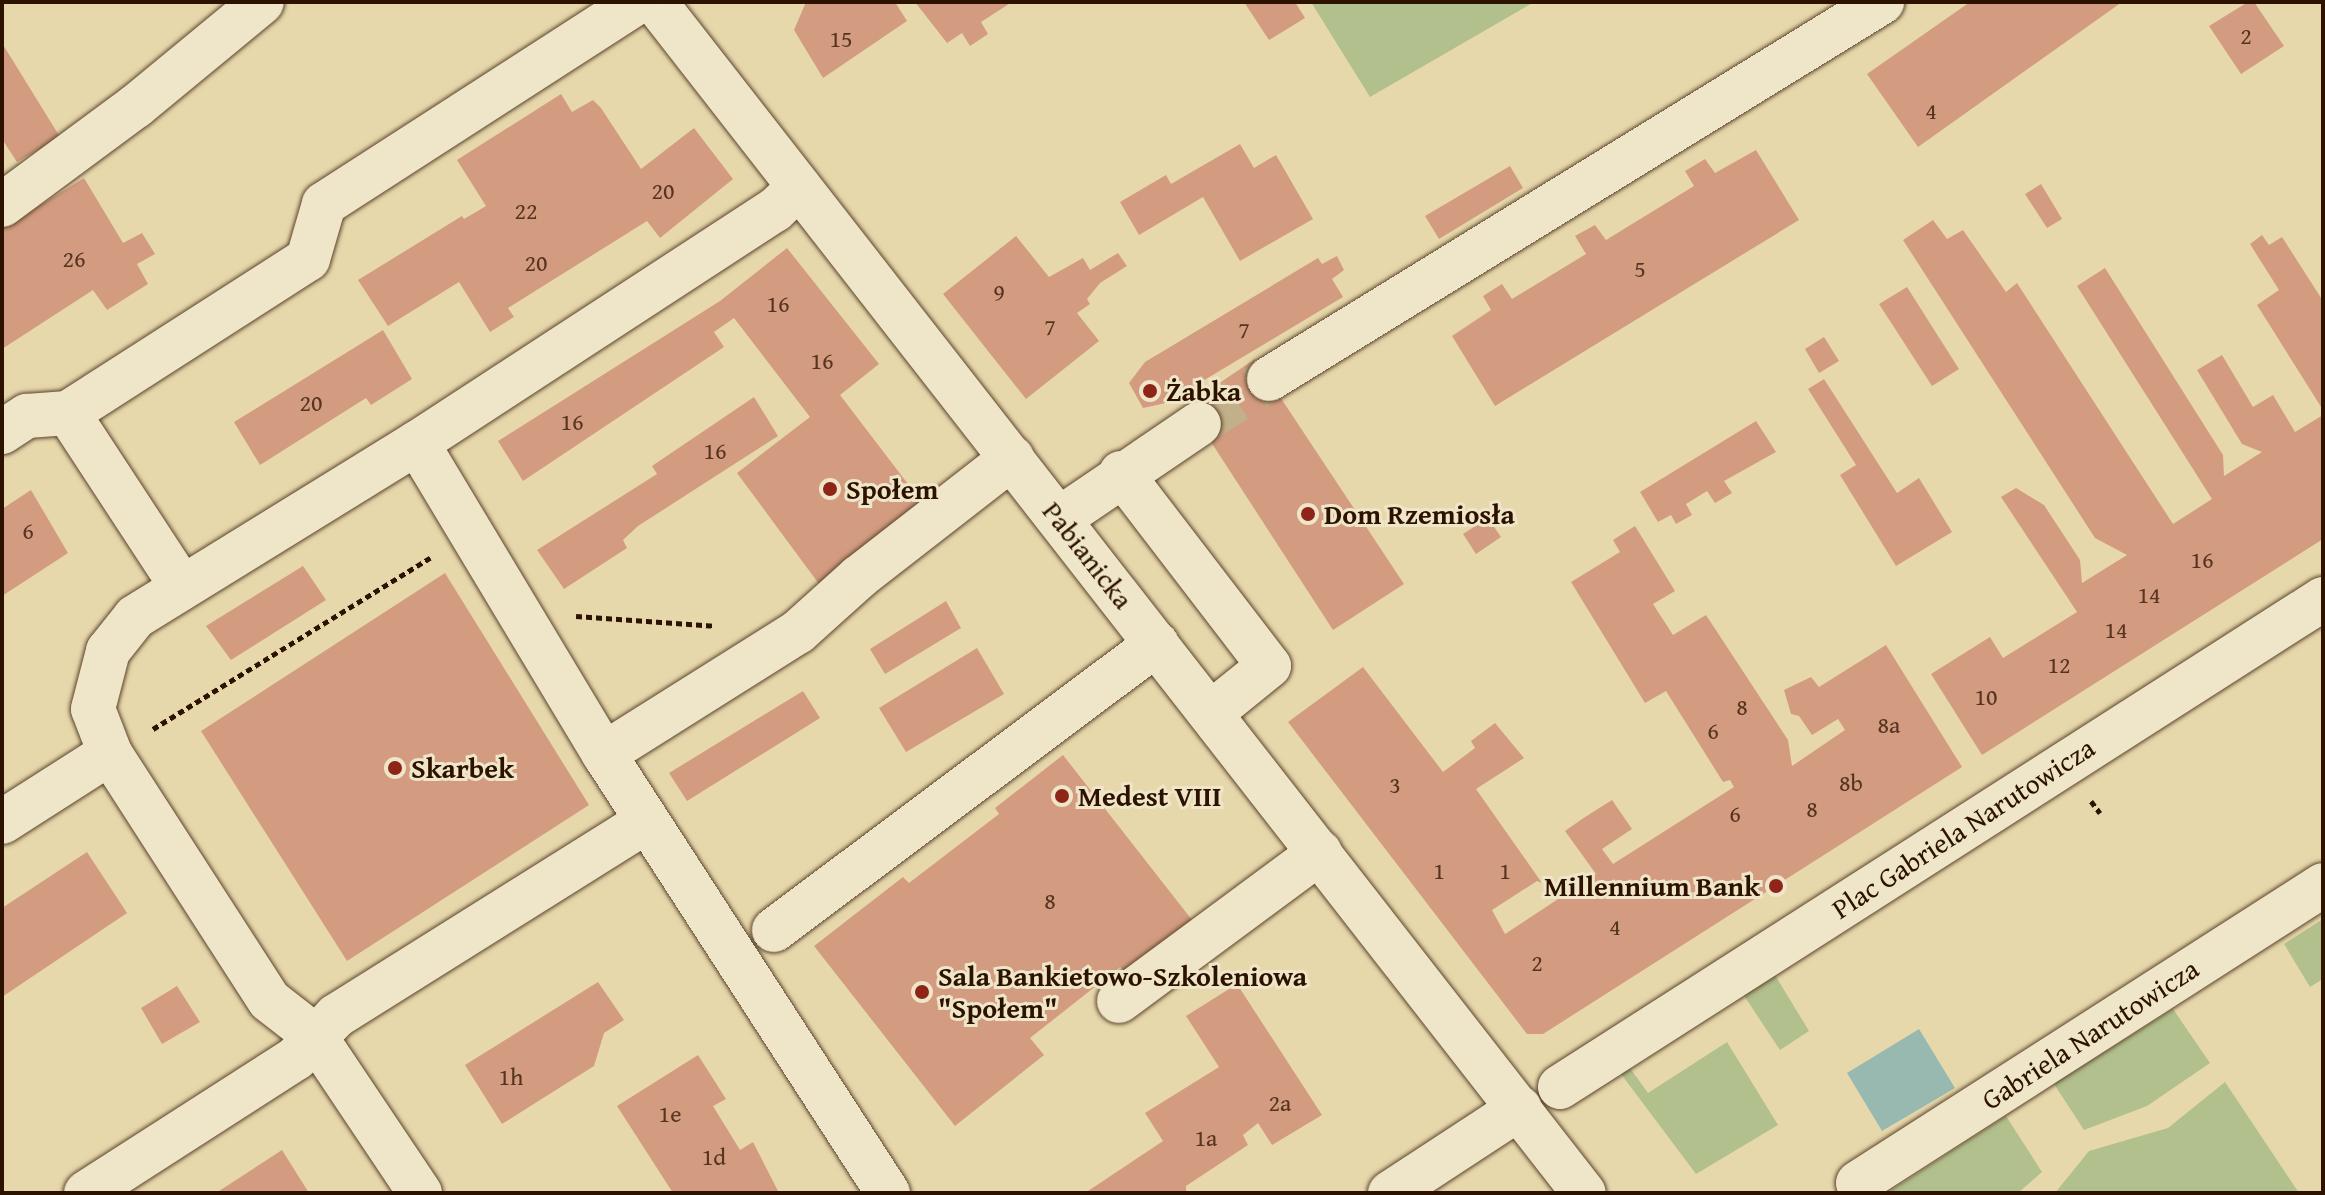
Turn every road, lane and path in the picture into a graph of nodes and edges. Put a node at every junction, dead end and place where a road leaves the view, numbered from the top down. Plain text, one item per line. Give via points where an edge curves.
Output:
1 (262, 2) edge
2 (637, 2) edge
3 (655, 2) edge
4 (1882, 2) edge
5 (799, 187) junction
6 (2, 205) edge
7 (1269, 379) tunnel mouth
8 (68, 413) junction
9 (1199, 424) tunnel mouth
10 (2, 432) edge
11 (417, 443) junction
12 (1012, 458) junction
13 (1121, 473) junction
14 (1059, 519) junction
15 (441, 551) dead end
16 (182, 587) junction
17 (2323, 599) edge
18 (519, 612) junction
19 (720, 627) dead end
20 (1157, 644) junction
21 (1211, 713) junction
22 (127, 744) junction
23 (604, 754) junction
24 (647, 821) junction
25 (2, 822) edge
26 (1320, 852) junction
27 (2323, 885) edge
28 (774, 930) dead end
29 (1119, 1001) dead end
30 (315, 1036) junction
31 (1560, 1087) dead end
32 (1520, 1108) junction
33 (1858, 1183) dead end
34 (86, 1193) edge
35 (420, 1193) edge
36 (888, 1193) edge
37 (1390, 1193) edge
38 (1584, 1193) edge

1 - 6 street via 136,106
2 - 8 street via 324,204 308,259
3 - 5 street, Pabianicka
4 - 7 street
5 - 11 street via 775,210
5 - 12 street, Pabianicka
8 - 10 street via 27,416
8 - 16 street
9 - 13 street
11 - 16 street
11 - 18 street
12 - 14 street, Pabianicka
12 - 23 street via 859,577 798,632
13 - 14 street
13 - 21 street via 1269,666
14 - 20 street, Pabianicka
15 - 22 path
16 - 22 street via 135,617 108,651 93,709
17 - 31 street, Plac Gabriela Narutowicza
18 - 19 path
18 - 23 street
20 - 21 street, Pabianicka
20 - 28 street
21 - 26 street, Pabianicka
22 - 25 street
22 - 30 street via 269,1000
23 - 24 street
24 - 30 street via 336,1016
24 - 36 street
26 - 29 street
26 - 32 street, Pabianicka
27 - 33 street, Gabriela Narutowicza
30 - 34 street via 296,1058
30 - 35 street
32 - 37 street
32 - 38 street, Pabianicka

